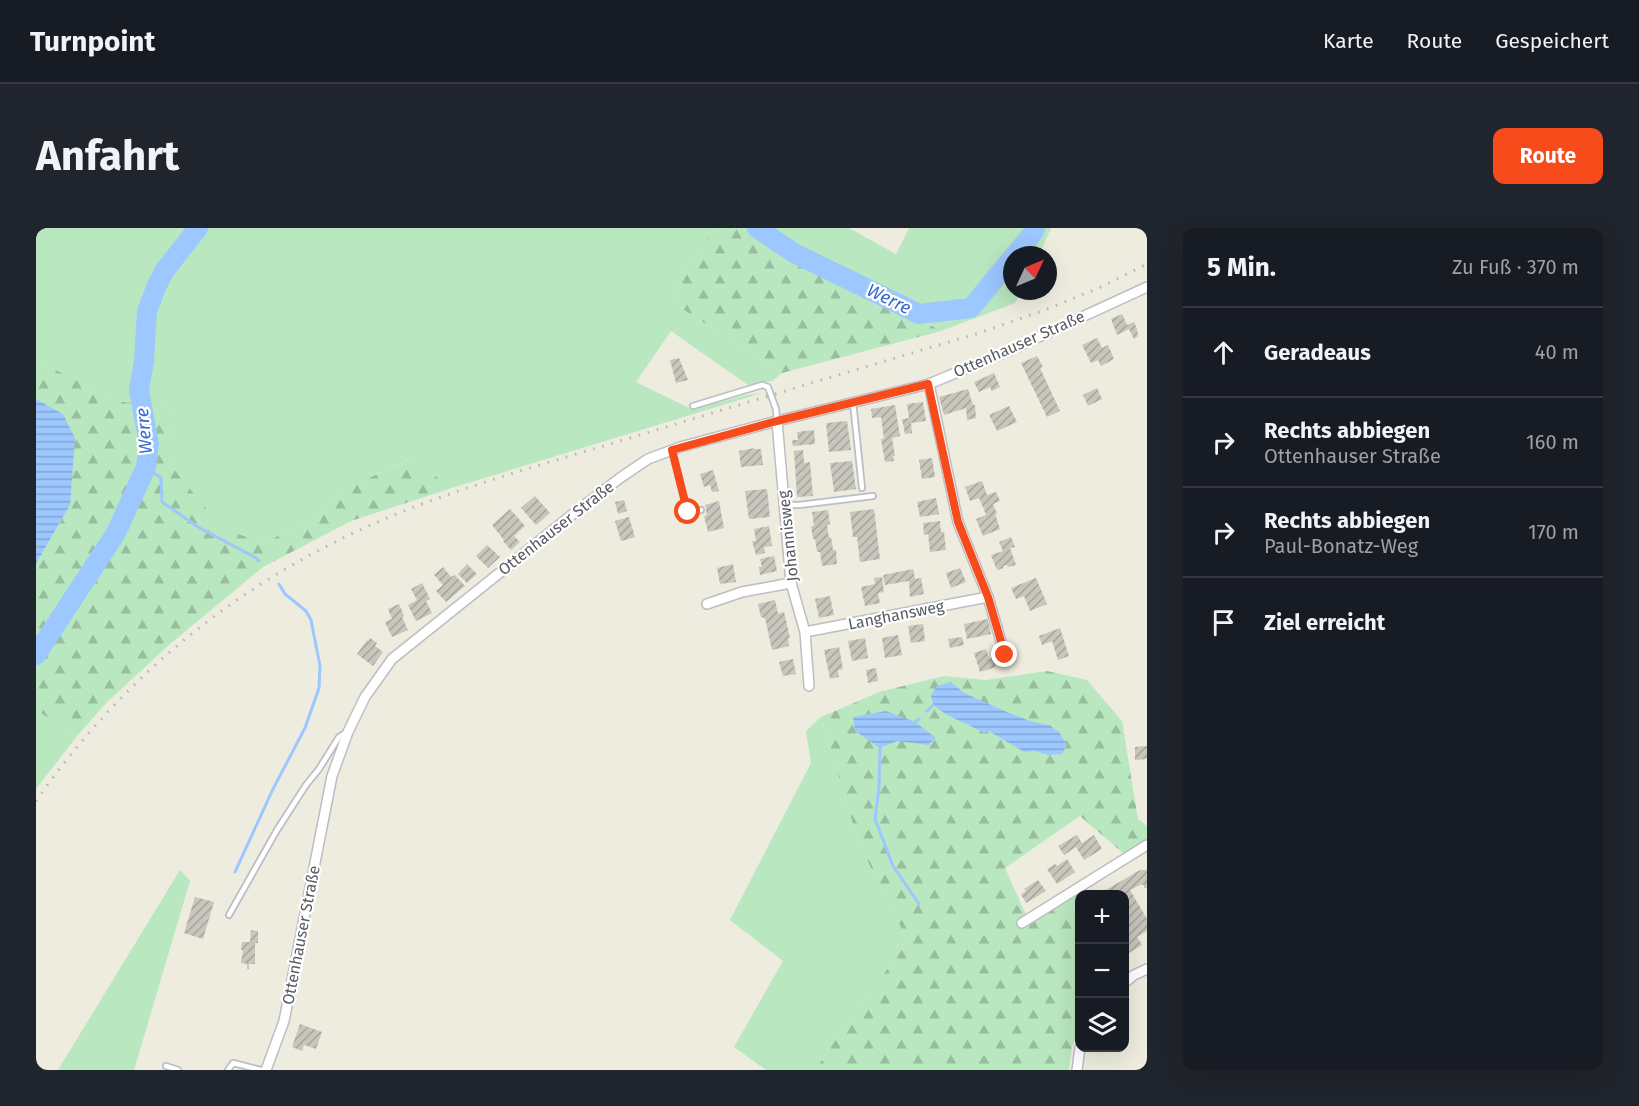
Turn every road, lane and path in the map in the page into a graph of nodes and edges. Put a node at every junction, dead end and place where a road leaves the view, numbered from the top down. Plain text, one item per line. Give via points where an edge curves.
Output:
1 (1147, 287) edge
2 (928, 384) junction
3 (853, 402) junction
4 (693, 406) dead end
5 (777, 421) junction
6 (672, 450) junction
7 (862, 488) dead end
8 (873, 496) dead end
9 (784, 505) junction
10 (701, 510) dead end
11 (791, 583) junction
12 (988, 597) junction
13 (707, 604) dead end
14 (805, 633) junction
15 (1005, 655) dead end
16 (809, 686) dead end
17 (348, 732) junction
18 (1147, 845) edge
19 (229, 915) dead end
20 (1022, 923) dead end
21 (1147, 969) edge
22 (1129, 979) edge
23 (1079, 1052) edge
24 (166, 1066) dead end
25 (178, 1070) edge
26 (228, 1070) edge
27 (263, 1070) edge
28 (1077, 1070) edge

1 - 2 street, Ottenhauser Straße
2 - 3 street, Ottenhauser Straße
2 - 12 street via 958,522
3 - 5 street, Ottenhauser Straße
3 - 7 lane
4 - 5 lane via 762,385 772,395
5 - 6 street, Ottenhauser Straße
5 - 9 street, Johannisweg
6 - 10 lane via 687,510
6 - 17 street, Ottenhauser Straße via 648,459 620,478 392,659 365,697
8 - 9 lane
9 - 11 street, Johannisweg
11 - 13 street via 742,592
11 - 14 street, Johannisweg
12 - 14 street, Langhansweg
12 - 15 street
14 - 16 street, Johannisweg
17 - 19 lane via 339,737 306,784
17 - 27 street, Ottenhauser Straße via 332,776 284,1021
18 - 20 street
21 - 22 street
23 - 28 street
24 - 25 lane
26 - 27 lane via 233,1063

